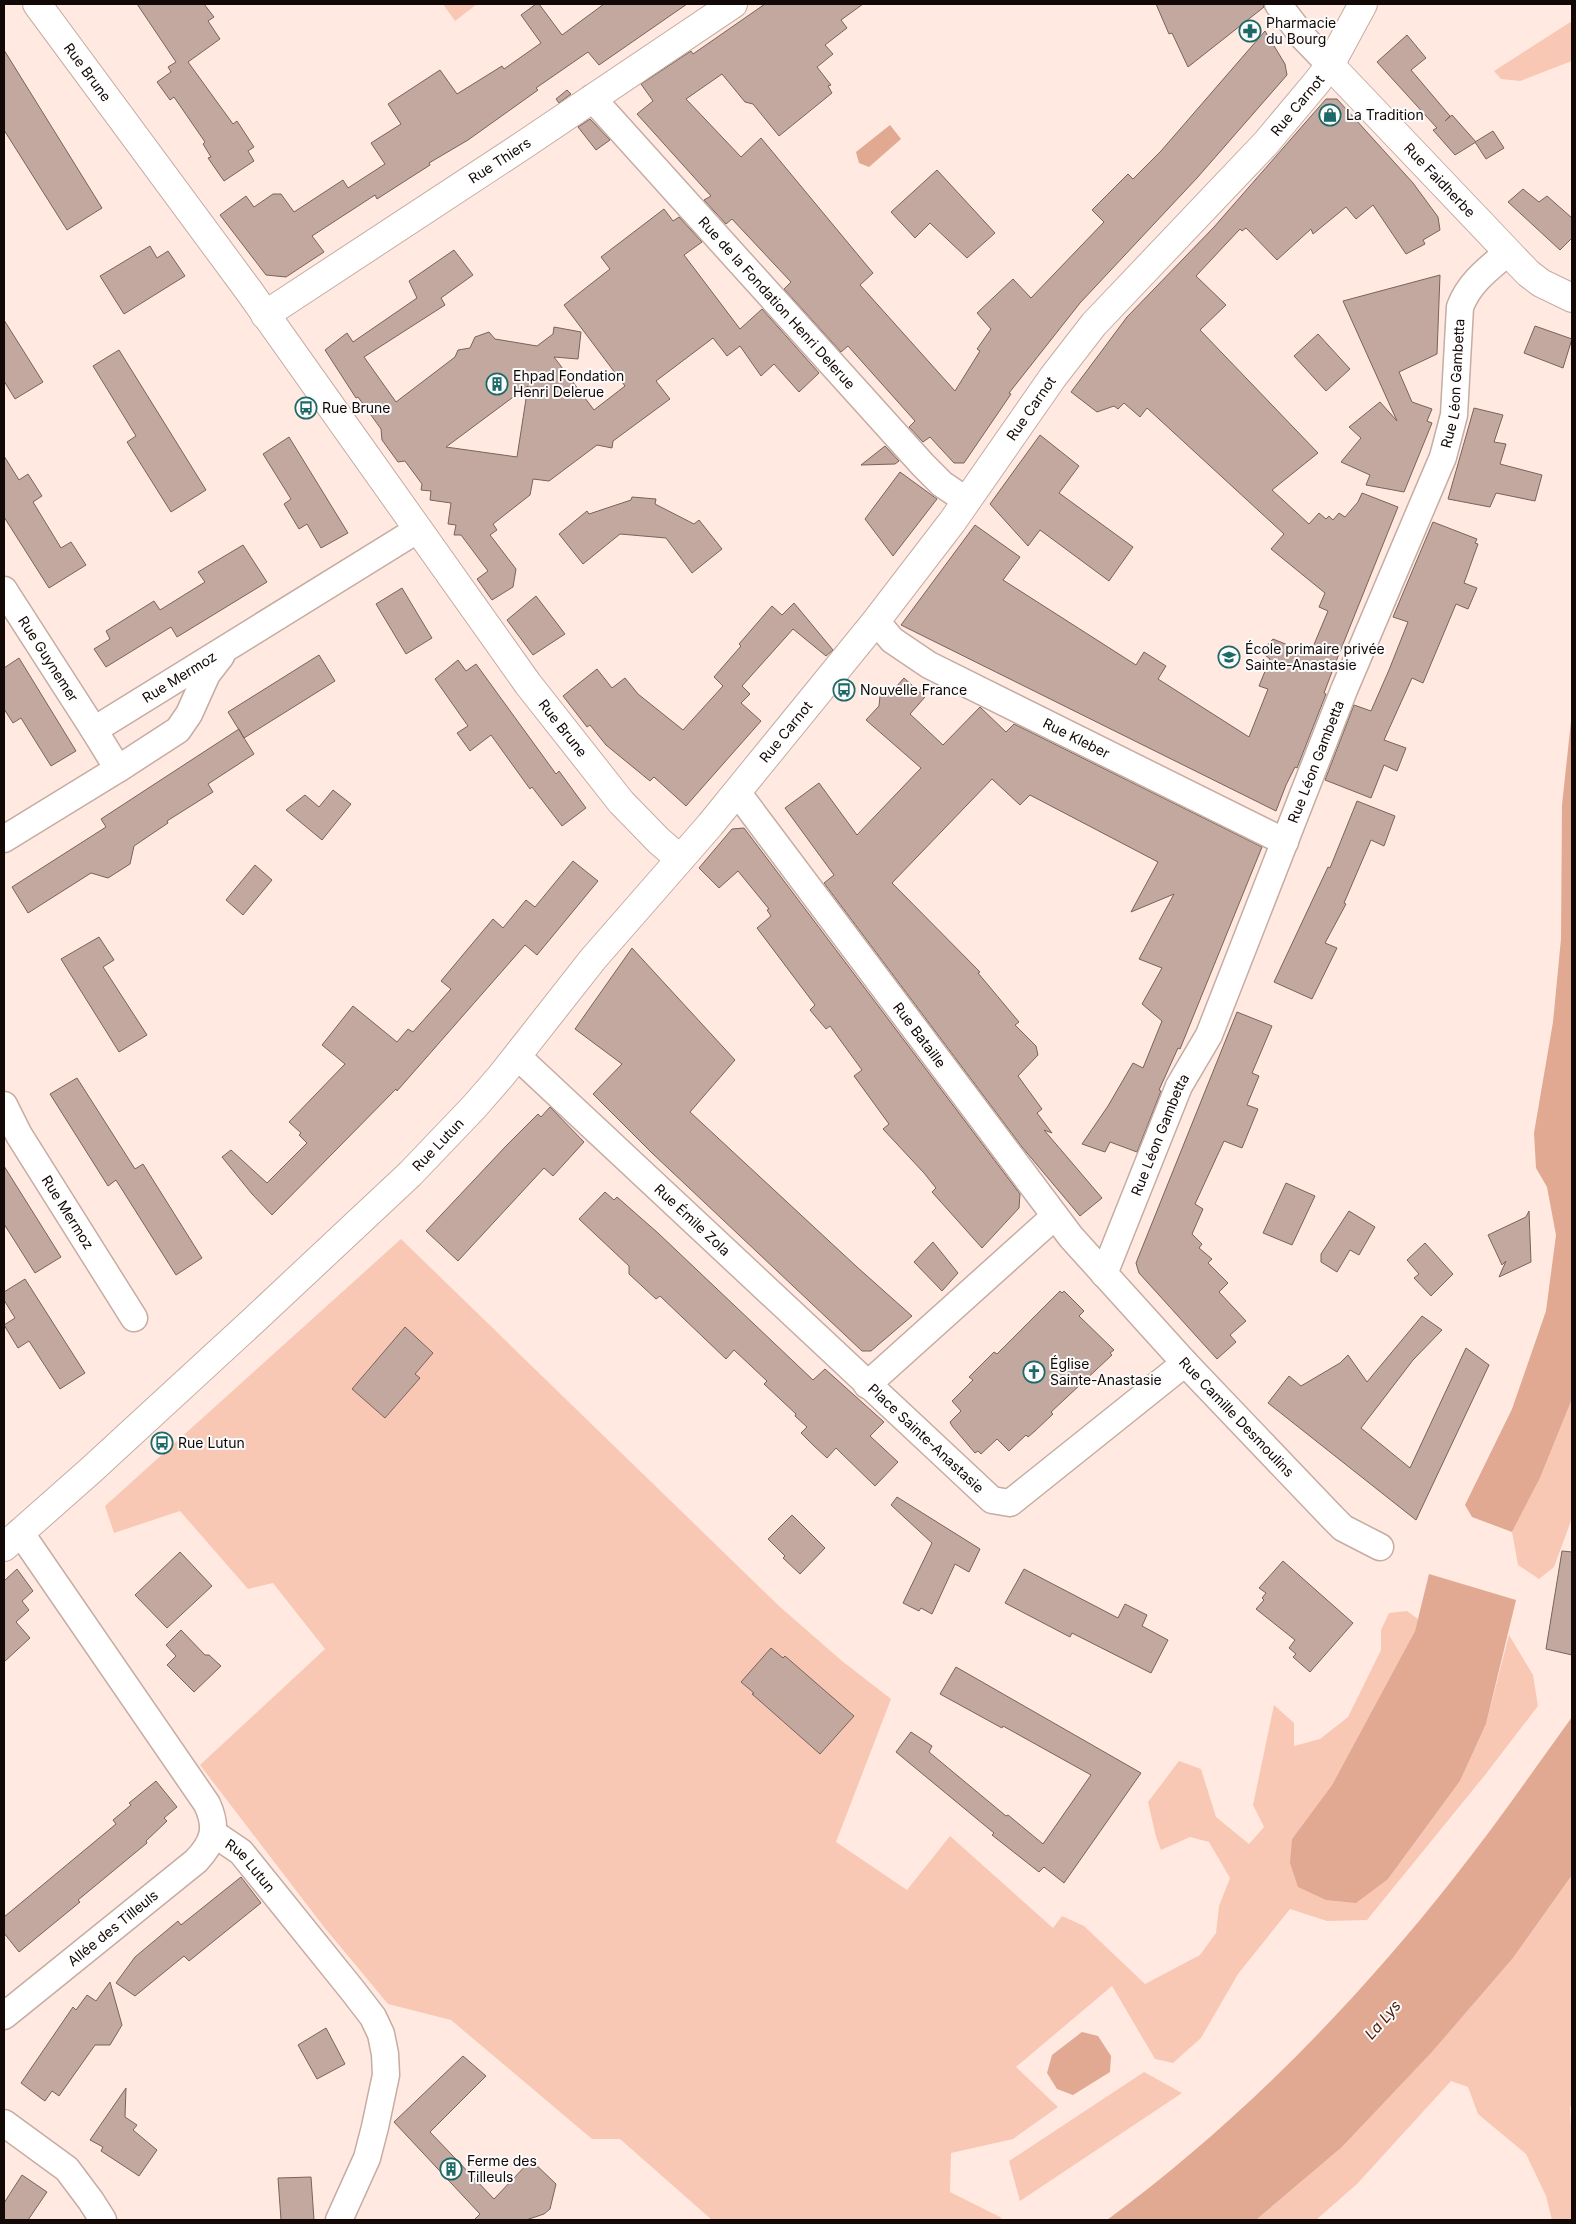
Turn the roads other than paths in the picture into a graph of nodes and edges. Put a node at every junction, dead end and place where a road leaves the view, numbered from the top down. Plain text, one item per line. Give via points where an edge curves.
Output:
1 (37, 4) edge
2 (733, 4) edge
3 (1278, 4) edge
4 (1363, 4) edge
5 (1330, 65) junction
6 (592, 98) junction
7 (1507, 253) junction
8 (1572, 298) edge
9 (265, 315) junction
10 (967, 501) junction
11 (417, 530) junction
12 (4, 590) edge
13 (876, 621) junction
14 (234, 644) junction
15 (94, 730) junction
16 (118, 769) junction
17 (737, 792) junction
18 (710, 824) joint
19 (4, 839) edge
20 (1285, 842) junction
21 (680, 859) junction
22 (517, 1056) junction
23 (4, 1105) edge
24 (1055, 1216) junction
25 (1104, 1274) junction
26 (134, 1318) dead end
27 (1185, 1363) junction
28 (867, 1385) junction
29 (12, 1540) edge
30 (1380, 1547) dead end
31 (214, 1833) junction
32 (4, 2016) edge
33 (4, 2124) edge
34 (103, 2220) edge
35 (339, 2220) edge

1 - 9 main road, Rue Brune
2 - 6 main road, Rue Thiers
3 - 5 street, Rue Faidherbe
4 - 5 main road, Rue Carnot
5 - 7 main road, Rue Faidherbe
5 - 10 main road, Rue Carnot via 1266,143 1094,324
6 - 9 main road, Rue Thiers
6 - 10 street, Rue de la Fondation Henri Delerue via 933,476
7 - 8 main road, Rue Faidherbe via 1541,283
7 - 20 street, Rue Léon Gambetta via 1473,283 1460,307 1454,415 1443,457 1344,690
9 - 11 main road, Rue Brune
10 - 13 main road, Rue Carnot
11 - 14 street, Rue Mermoz
11 - 21 main road, Rue Brune via 577,748 632,814
12 - 15 street, Rue Guynemer
13 - 17 main road, Rue Carnot
13 - 20 street, Rue Kleber via 892,640 940,671
14 - 15 street, Rue Mermoz
14 - 16 street via 207,674 178,730
15 - 16 street
16 - 19 street
17 - 18 main road, Rue Carnot
17 - 24 street, Rue Bataille
18 - 21 main road, Rue Lutun
20 - 25 street, Rue Léon Gambetta via 1209,1035 1180,1086
21 - 22 main road, Rue Lutun via 593,958
22 - 28 street, Rue Émile Zola
22 - 29 main road, Rue Lutun via 404,1180
23 - 26 street, Rue Mermoz via 19,1135
24 - 25 street, Rue Bataille
24 - 28 street, Place Sainte-Anastasie
25 - 27 street, Rue Camille Desmoulins
27 - 28 street, Place Sainte-Anastasie via 1010,1503 992,1500
27 - 30 street, Rue Camille Desmoulins via 1343,1528
29 - 31 street, Rue Lutun via 207,1804 213,1818
31 - 32 street, Allée des Tilleuls via 207,1849 196,1861
31 - 35 street, Rue Lutun via 241,1852 353,1991 373,2017 381,2034 386,2075 375,2127 367,2158
33 - 34 street via 67,2169

